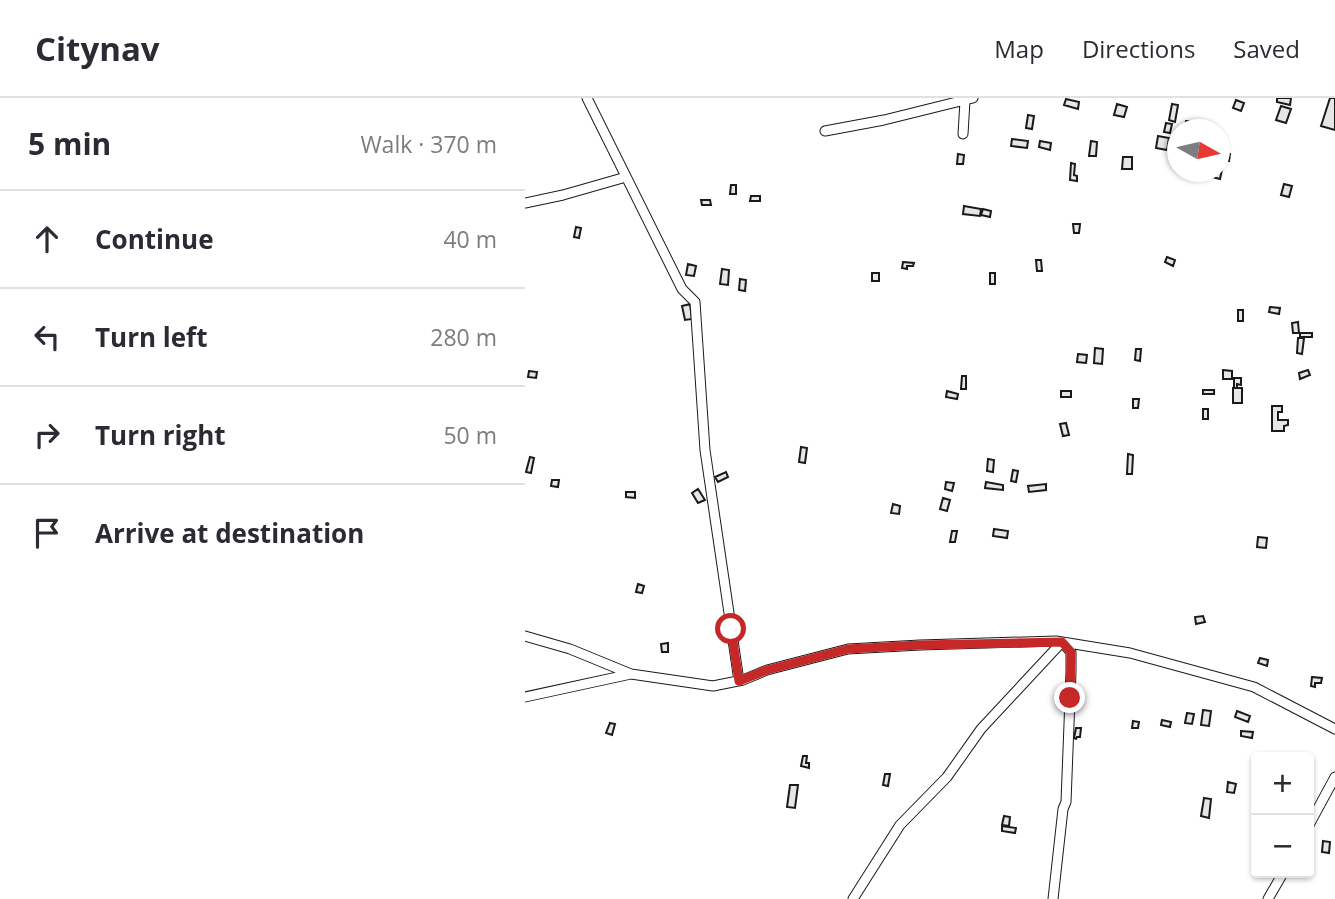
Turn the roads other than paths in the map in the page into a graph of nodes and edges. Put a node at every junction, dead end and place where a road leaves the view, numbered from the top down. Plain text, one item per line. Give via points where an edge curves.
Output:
1 (587, 98) edge
2 (969, 100) edge
3 (825, 131) dead end
4 (964, 134) dead end
5 (625, 177) junction
6 (525, 203) edge
7 (525, 636) edge
8 (1062, 642) junction
9 (631, 674) junction
10 (739, 681) junction
11 (525, 697) edge
12 (1335, 729) edge
13 (1335, 777) edge
14 (1314, 816) edge
15 (1280, 878) edge
16 (853, 899) edge
17 (1053, 899) edge
18 (1268, 899) edge

1 - 5 street
2 - 3 street
2 - 4 street
5 - 6 street
5 - 10 street via 682,289 695,302 705,450
7 - 9 street
8 - 10 street via 848,649
8 - 12 street via 1130,653 1254,687
8 - 16 street via 981,729 947,778 900,825
8 - 17 street via 1071,652 1071,672 1066,802
9 - 10 street via 713,686
9 - 11 street
13 - 14 street
15 - 18 street

